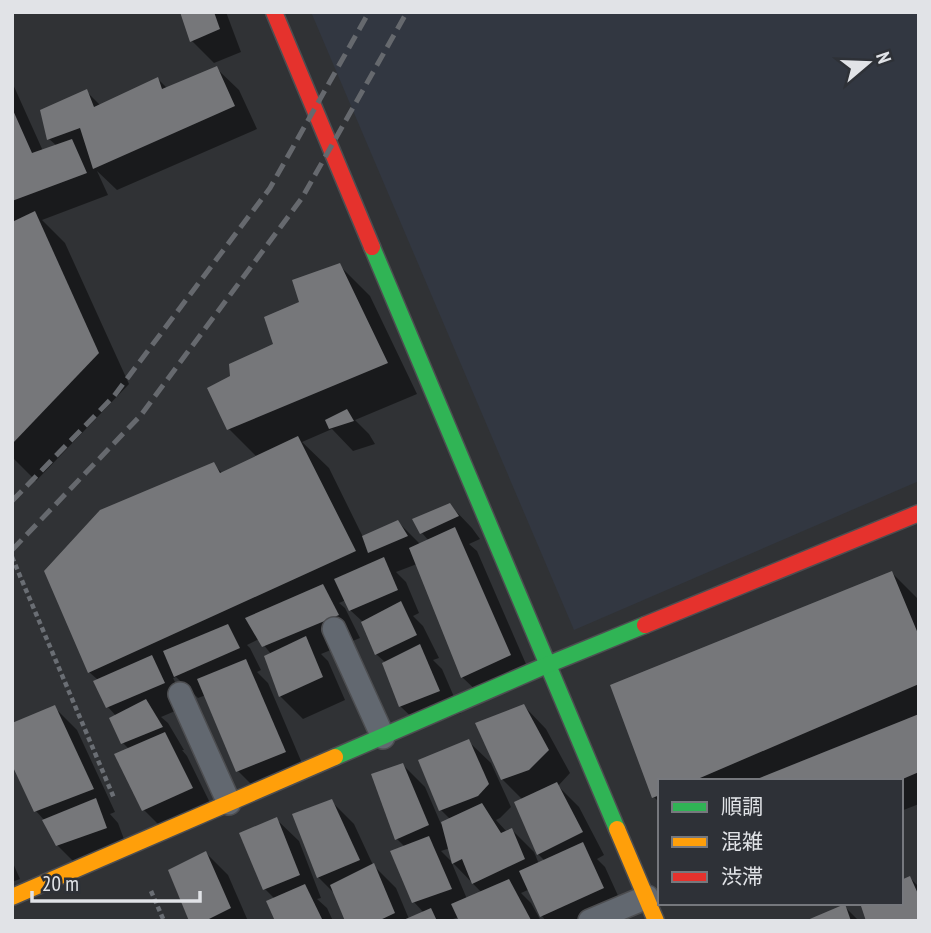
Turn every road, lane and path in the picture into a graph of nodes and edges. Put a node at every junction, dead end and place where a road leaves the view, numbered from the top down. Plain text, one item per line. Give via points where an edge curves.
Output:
1 (274, 12) edge
2 (919, 513) edge
3 (12, 557) edge
4 (334, 629) dead end
5 (547, 666) junction
6 (180, 694) dead end
7 (383, 737) junction
8 (229, 803) junction
9 (132, 845) junction
10 (12, 897) edge
11 (647, 897) junction
12 (164, 921) edge
13 (590, 921) edge
14 (656, 921) edge

1 - 5 street
2 - 5 street
3 - 9 path
4 - 7 lane
5 - 7 street
5 - 11 street
6 - 8 lane
7 - 8 street
8 - 9 street
9 - 10 street
9 - 12 path
11 - 13 lane
11 - 14 street

